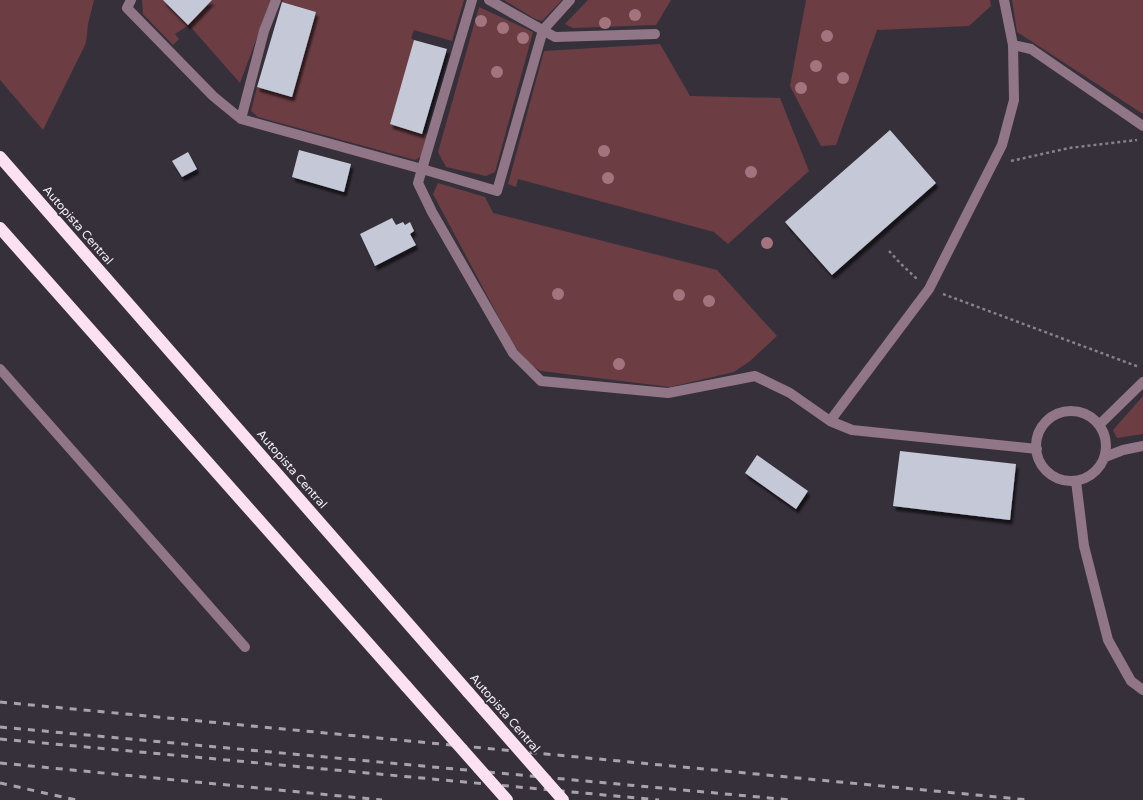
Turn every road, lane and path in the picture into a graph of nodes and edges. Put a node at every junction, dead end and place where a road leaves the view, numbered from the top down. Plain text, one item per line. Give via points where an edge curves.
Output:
1 (131, 0) edge
2 (276, 0) edge
3 (472, 0) edge
4 (489, 0) edge
5 (570, 0) edge
6 (1004, 0) edge
7 (543, 30) junction
8 (655, 34) dead end
9 (1013, 45) junction
10 (241, 119) junction
11 (1143, 126) edge
12 (1143, 140) edge
13 (0, 156) edge
14 (992, 165) junction
15 (422, 169) junction
16 (0, 228) edge
17 (889, 251) dead end
18 (929, 289) junction
19 (0, 369) edge
20 (1143, 369) edge
21 (1143, 382) edge
22 (830, 421) junction
23 (1099, 425) junction
24 (1143, 446) edge
25 (1037, 449) junction
26 (1105, 457) junction
27 (1076, 481) junction
28 (245, 647) dead end
29 (1143, 690) edge
30 (507, 800) edge
31 (563, 800) edge

1 - 10 lane via 127,8 213,96
2 - 10 lane via 264,31
3 - 15 lane
4 - 7 lane
5 - 7 lane
6 - 9 lane
7 - 8 lane via 555,38
7 - 15 lane via 497,190
9 - 11 lane via 1031,49
9 - 14 lane via 1014,100 1002,145
10 - 15 lane
12 - 14 path via 1069,148
13 - 31 highway, Autopista Central, bridge
14 - 18 lane
15 - 22 lane via 418,182 436,218 512,353 541,381 668,393 755,376 790,393
16 - 30 highway, bridge
17 - 18 path
18 - 20 path
18 - 22 lane
19 - 28 lane
21 - 23 lane
22 - 25 lane via 852,430
23 - 25 lane via 1081,412 1067,411 1055,415 1044,424 1038,435
23 - 26 lane via 1106,440
24 - 26 lane
25 - 27 lane via 1040,461 1054,476
26 - 27 lane via 1099,468
27 - 29 lane via 1084,546 1108,640 1130,681

